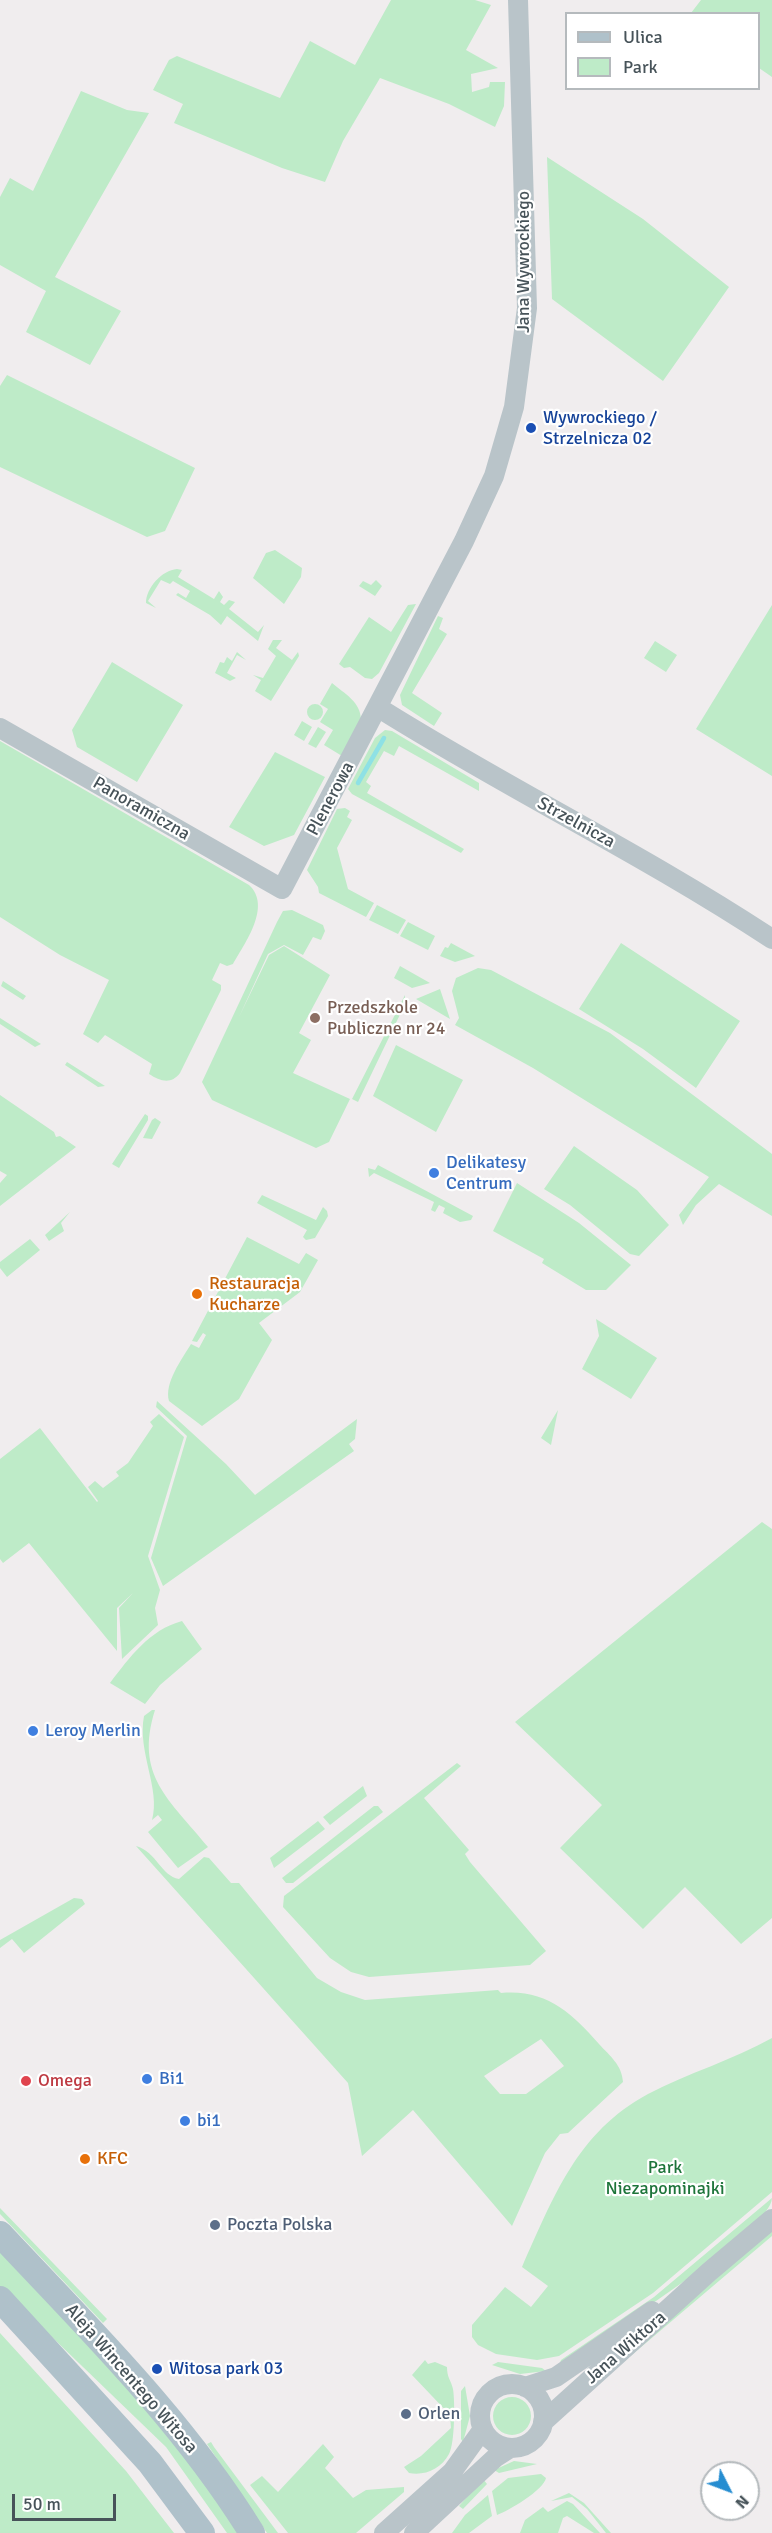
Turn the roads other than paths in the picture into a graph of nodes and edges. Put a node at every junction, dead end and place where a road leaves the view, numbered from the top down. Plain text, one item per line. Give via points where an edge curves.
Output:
1 (519, 0) edge
2 (379, 708) junction
3 (0, 728) edge
4 (282, 889) joint
5 (772, 939) edge
6 (772, 2219) edge
7 (0, 2234) edge
8 (709, 2272) junction
9 (0, 2299) edge
10 (525, 2387) junction
11 (542, 2426) junction
12 (483, 2429) junction
13 (510, 2448) junction
14 (202, 2533) edge
15 (252, 2533) edge
16 (384, 2533) edge
17 (414, 2533) edge

1 - 2 street, Jana Wywrockiego via 527,308 515,405 483,502
2 - 4 street, Plenerowa
2 - 5 street, Strzelnicza
3 - 4 street, Panoramiczna
6 - 8 street, Jana Wiktora
7 - 15 main road, Aleja Wincentego Witosa via 162,2410
8 - 10 street, Jana Wiktora via 556,2377
8 - 11 street, Jana Wiktora
9 - 14 main road via 150,2463
10 - 11 street via 542,2405
10 - 12 street via 500,2386 486,2397 480,2413
11 - 13 street via 531,2441
12 - 13 street via 494,2442
12 - 16 street via 452,2472
13 - 17 street

